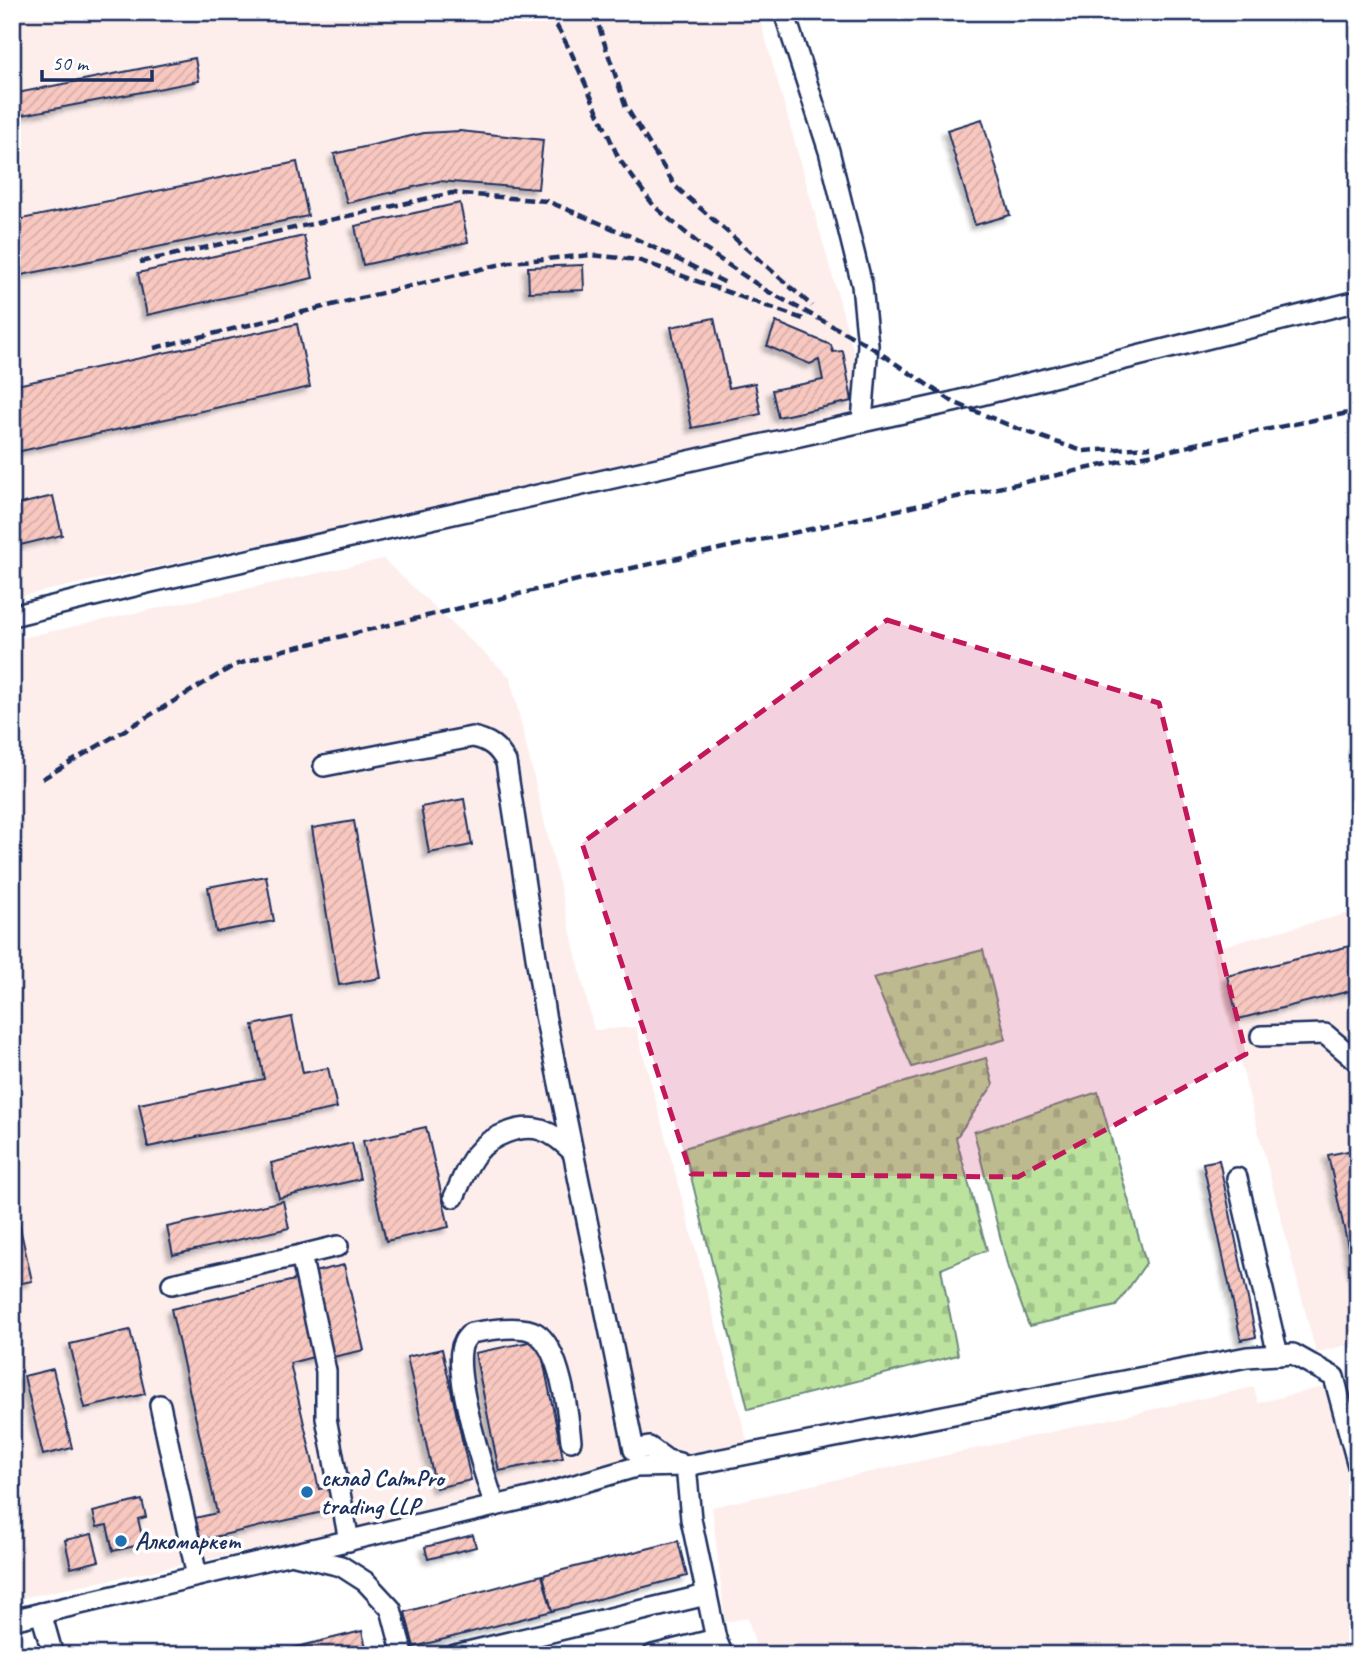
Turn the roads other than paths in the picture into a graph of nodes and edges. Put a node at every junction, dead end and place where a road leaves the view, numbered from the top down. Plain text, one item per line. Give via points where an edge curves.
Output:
1 (785, 12) edge
2 (1358, 301) edge
3 (862, 422) junction
4 (12, 616) edge
5 (324, 766) dead end
6 (1261, 1036) dead end
7 (1358, 1062) edge
8 (573, 1152) junction
9 (1237, 1178) dead end
10 (454, 1197) dead end
11 (338, 1246) dead end
12 (300, 1255) junction
13 (172, 1284) dead end
14 (1278, 1355) junction
15 (160, 1405) dead end
16 (571, 1441) dead end
17 (635, 1458) junction
18 (687, 1466) junction
19 (1358, 1466) edge
20 (495, 1506) junction
21 (349, 1541) junction
22 (290, 1554) junction
23 (197, 1576) junction
24 (706, 1595) junction
25 (41, 1613) junction
26 (12, 1620) edge
27 (719, 1647) edge
28 (53, 1655) edge
29 (403, 1655) edge
30 (455, 1655) edge
31 (653, 1655) edge

1 - 3 lane via 829,151 862,285 868,345
2 - 3 lane
3 - 4 lane
5 - 8 lane via 472,737 494,744 502,755
6 - 7 lane via 1325,1034
8 - 10 lane via 540,1129 500,1135 477,1153
8 - 17 lane
9 - 14 lane
11 - 12 lane
12 - 13 lane
12 - 21 lane via 326,1371 326,1418
14 - 18 lane via 1247,1357
14 - 19 lane via 1293,1354 1334,1377
15 - 23 lane
16 - 20 lane via 564,1387 549,1348 536,1333 522,1329 471,1333 460,1354 464,1390
17 - 18 lane
17 - 20 lane
18 - 24 lane via 691,1519
20 - 21 lane
21 - 22 lane
22 - 23 lane
22 - 29 lane via 341,1566 366,1582 391,1609
23 - 25 lane
24 - 27 lane
24 - 30 lane
25 - 26 lane
25 - 28 lane
27 - 31 lane

